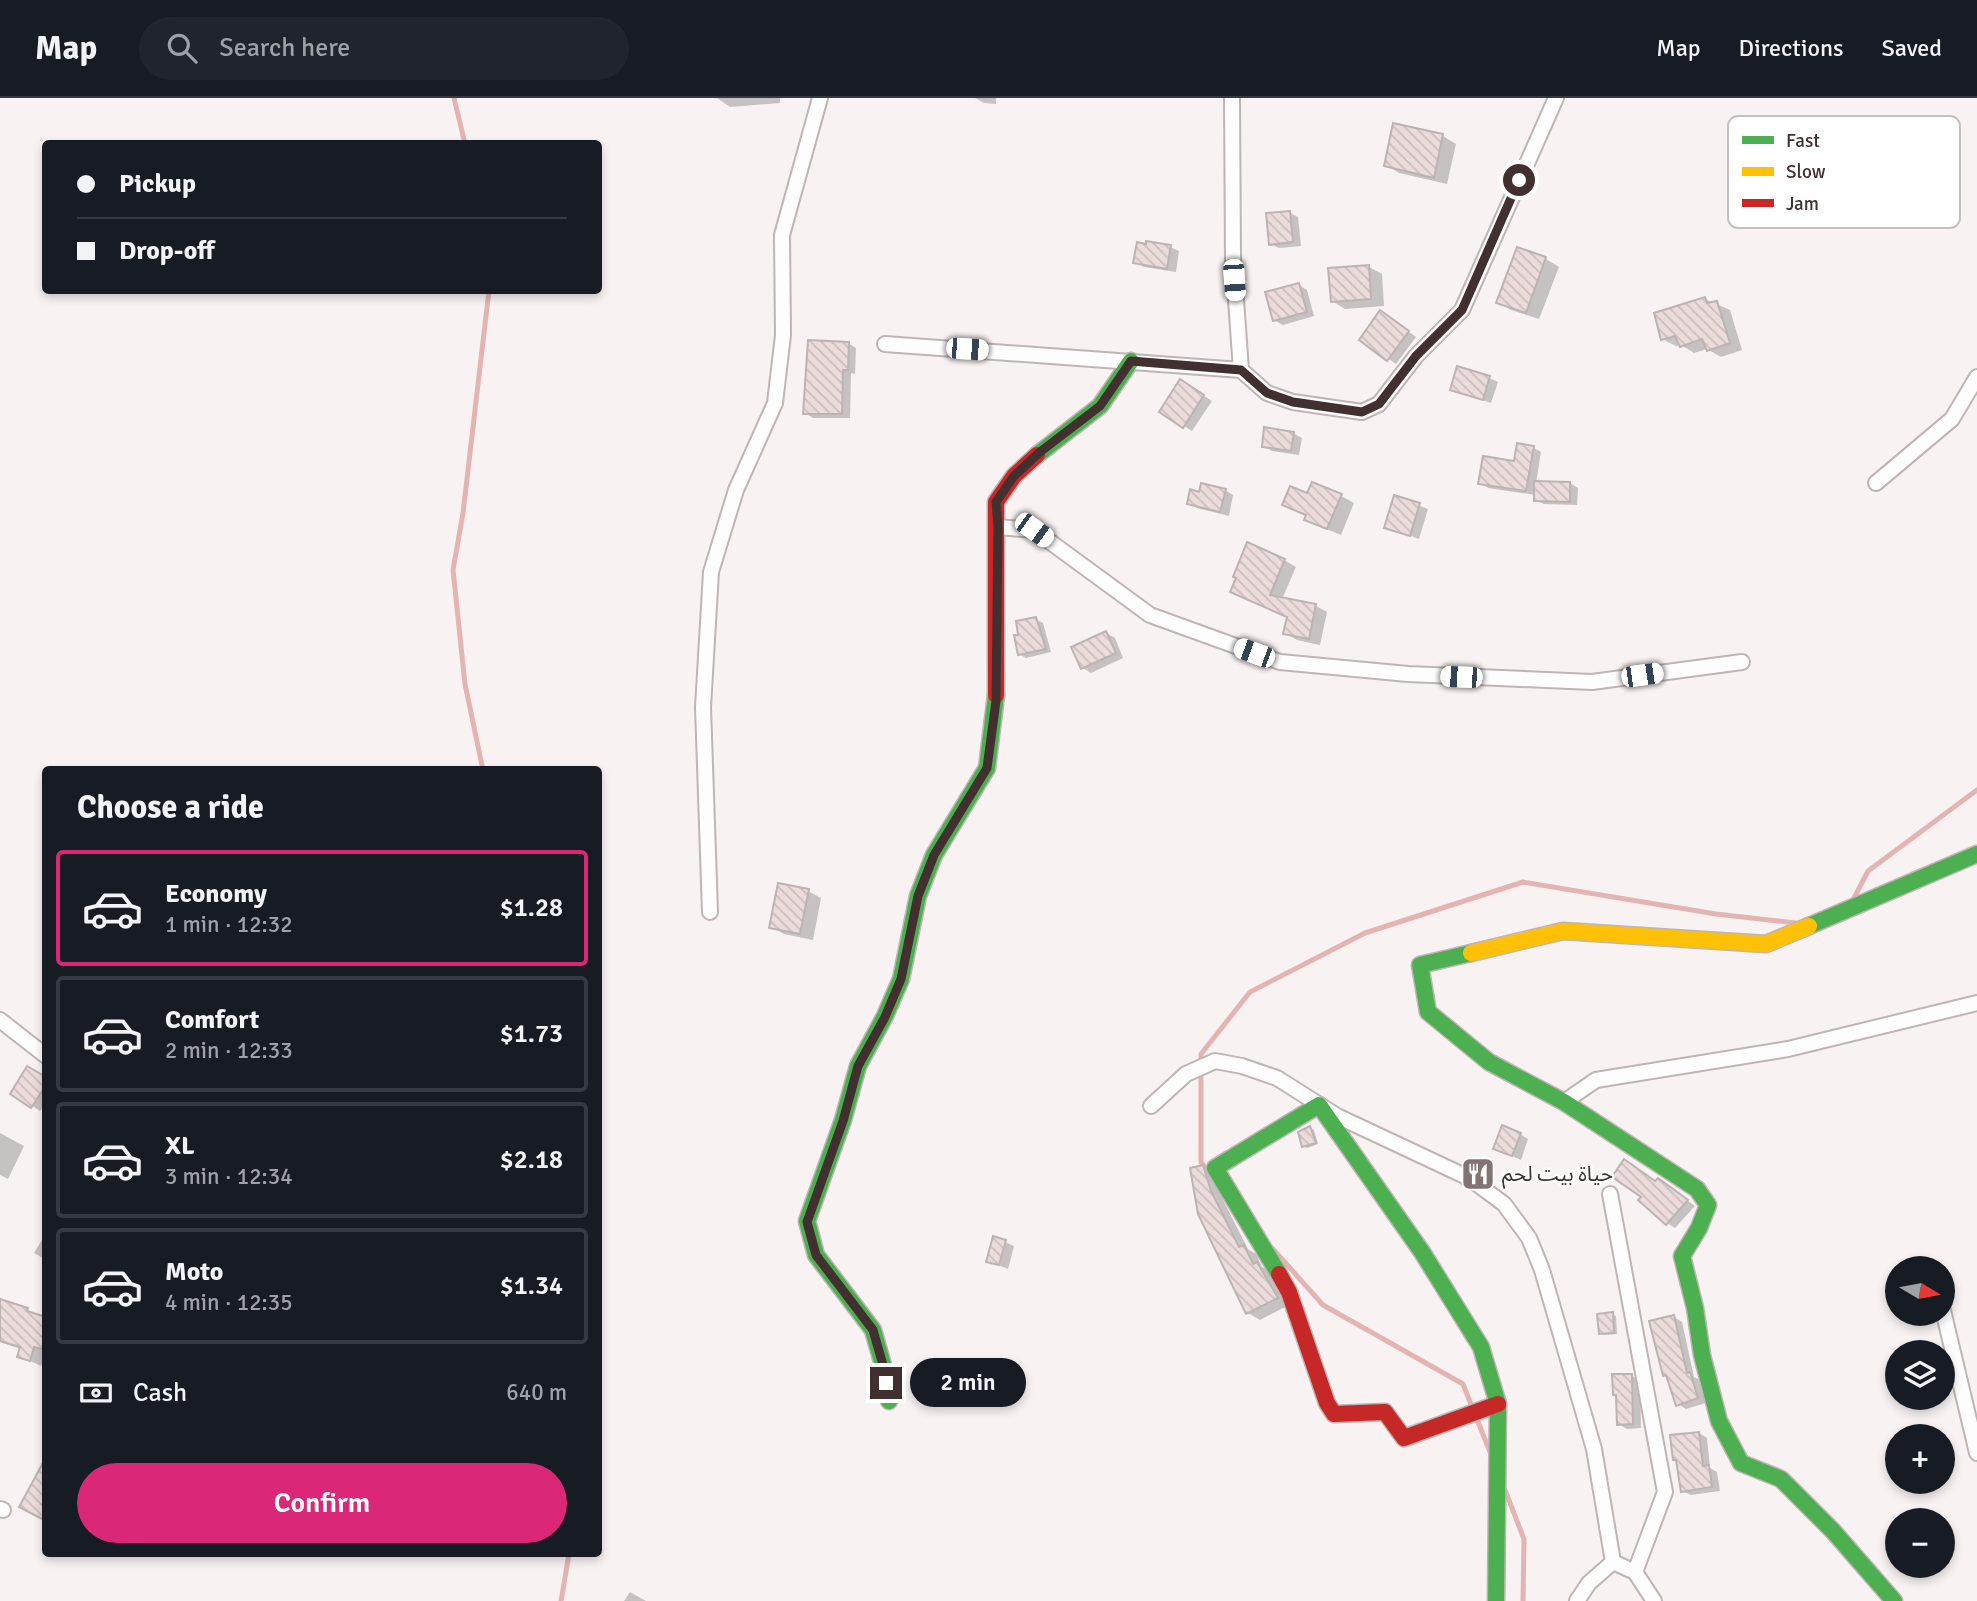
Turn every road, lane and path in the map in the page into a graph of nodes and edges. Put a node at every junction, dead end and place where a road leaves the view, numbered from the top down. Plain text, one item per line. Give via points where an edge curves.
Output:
1 (820, 98) edge
2 (1232, 98) edge
3 (1556, 98) edge
4 (885, 344) dead end
5 (1131, 361) junction
6 (1241, 370) junction
7 (1977, 377) edge
8 (1876, 484) dead end
9 (998, 527) junction
10 (1742, 662) dead end
11 (1977, 854) edge
12 (710, 912) dead end
13 (1977, 1003) edge
14 (0, 1020) edge
15 (42, 1053) edge
16 (1564, 1102) junction
17 (1319, 1105) junction
18 (1151, 1106) dead end
19 (1610, 1194) dead end
20 (1947, 1326) edge
21 (889, 1401) dead end
22 (1499, 1404) junction
23 (1977, 1453) edge
24 (1613, 1562) junction
25 (1635, 1572) junction
26 (1496, 1601) edge
27 (1577, 1601) edge
28 (1654, 1601) edge
29 (1894, 1601) edge

1 - 12 street via 782,236 783,335 775,403 736,490 711,572 703,707
2 - 6 street via 1233,258
3 - 6 street via 1462,310 1416,356 1379,404 1362,412 1293,402 1267,393
4 - 5 street
5 - 6 street
5 - 9 street via 1100,406 1014,476 996,502
7 - 8 street via 1952,419
9 - 10 street via 1034,530 1150,615 1280,662 1408,674 1592,682
9 - 21 street via 996,701 987,768 934,855 918,896 901,979 858,1066 807,1222 816,1255 873,1330
11 - 16 street via 1766,944 1563,931 1420,965 1428,1012 1489,1062
13 - 16 street via 1787,1049 1596,1080
14 - 15 street
16 - 29 street via 1697,1189 1708,1205 1682,1256 1719,1421 1741,1463 1781,1479
17 - 18 street via 1276,1078 1215,1061 1186,1074
17 - 22 street via 1422,1252 1481,1347
17 - 22 street via 1215,1168 1289,1292 1327,1403 1334,1414 1385,1412 1404,1438
17 - 24 street via 1469,1178 1504,1204 1529,1238 1594,1449
19 - 25 street via 1665,1492
20 - 23 street
22 - 26 street
24 - 25 street
24 - 27 street
25 - 28 street

